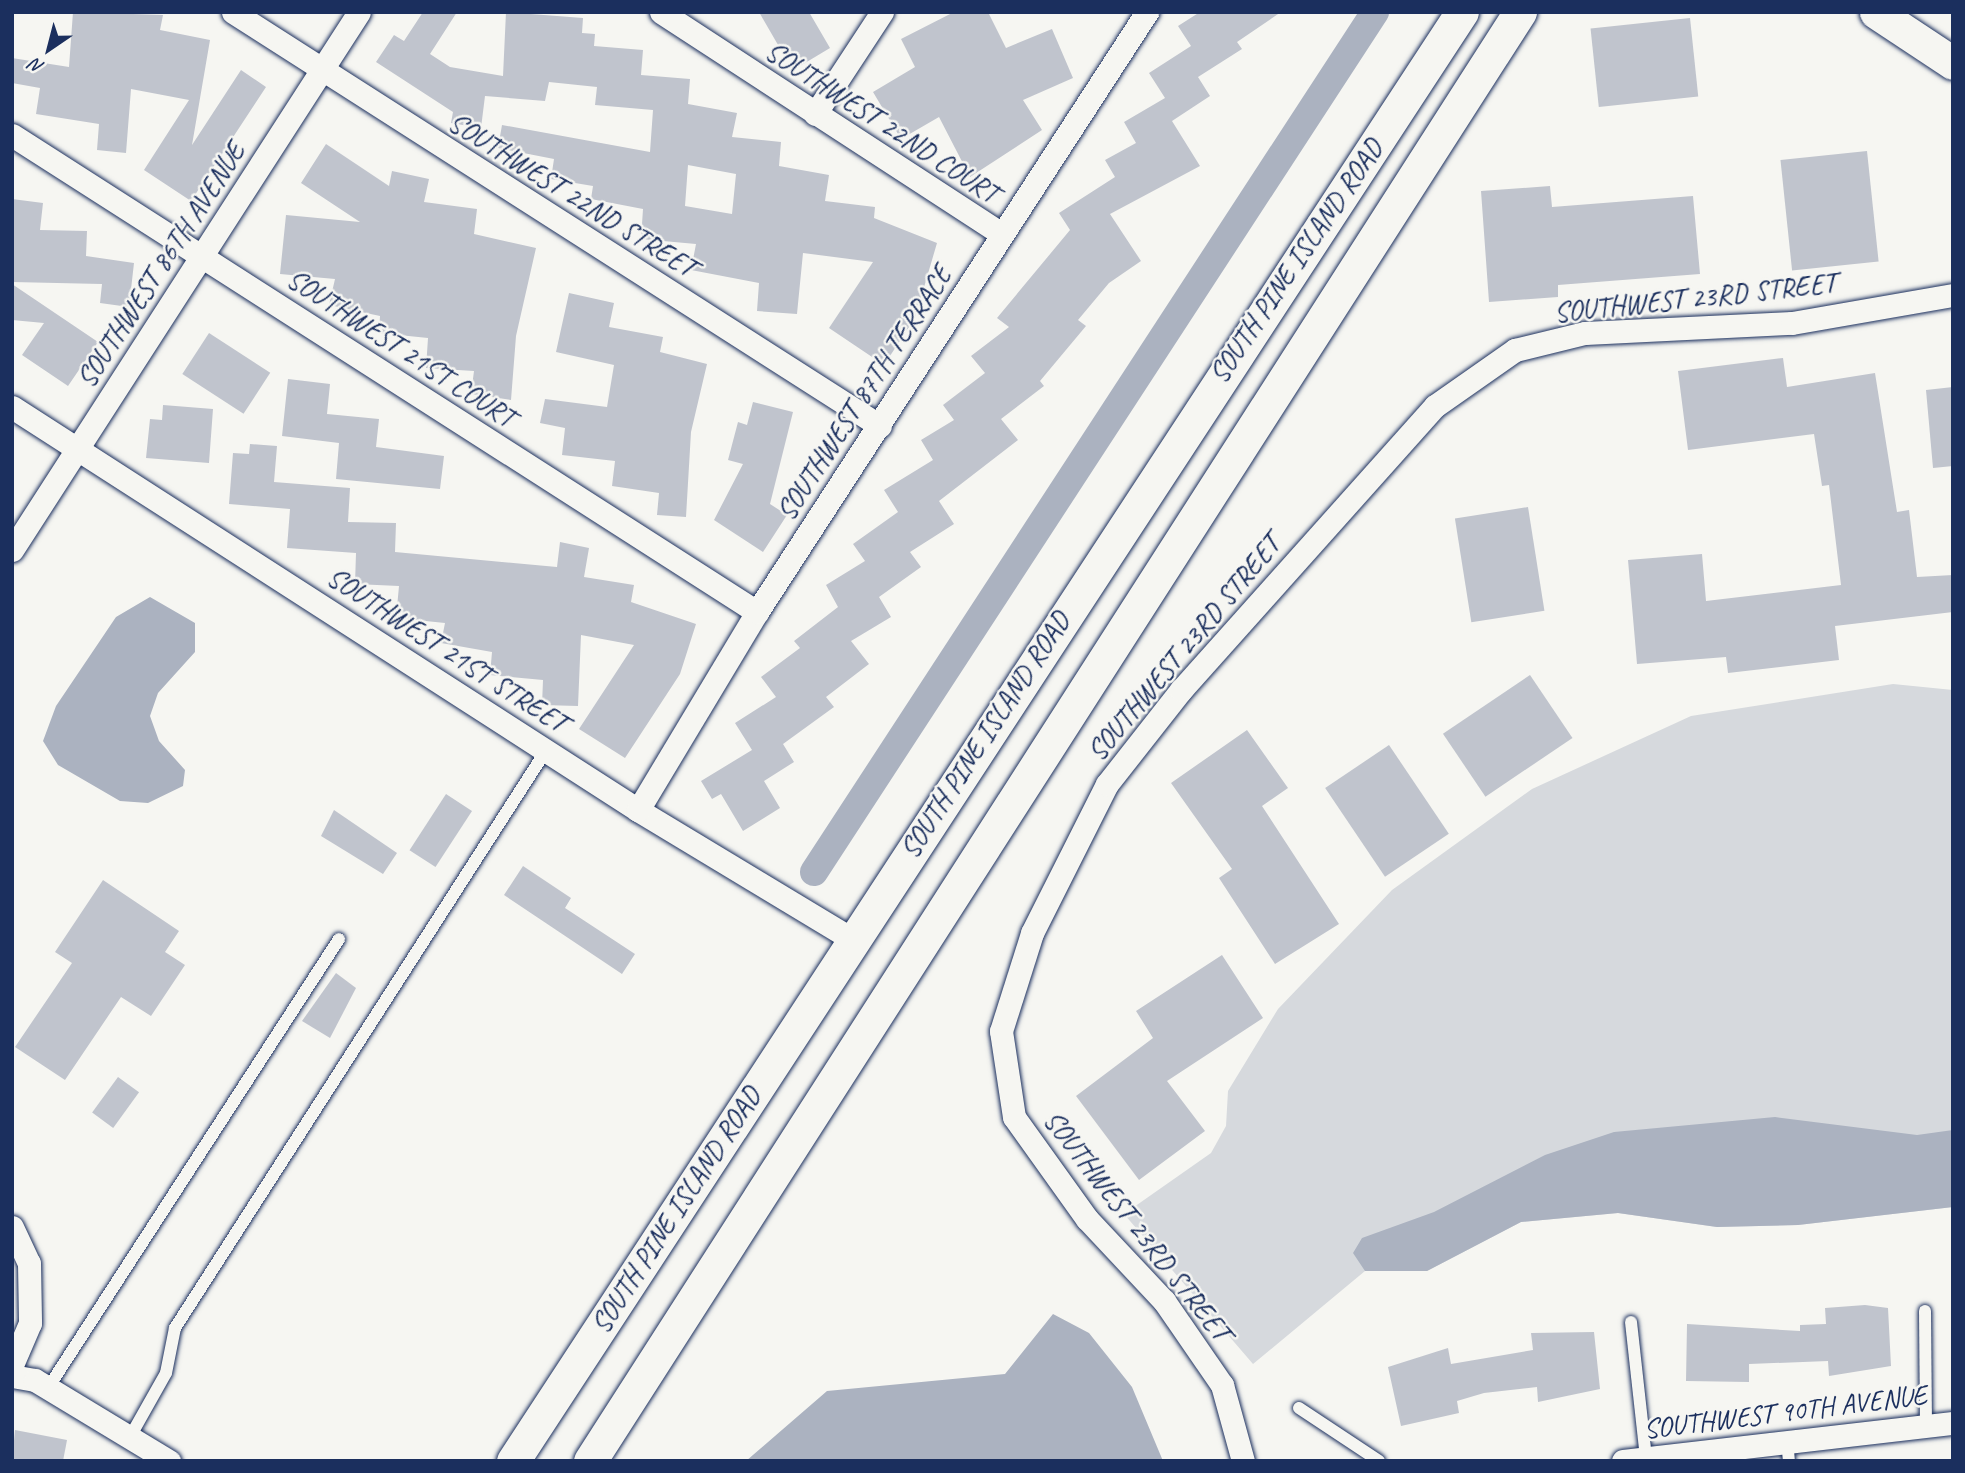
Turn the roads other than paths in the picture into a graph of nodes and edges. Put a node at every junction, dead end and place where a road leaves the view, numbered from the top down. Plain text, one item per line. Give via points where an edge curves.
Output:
1 (233, 12) edge
2 (359, 12) edge
3 (661, 12) edge
4 (882, 12) edge
5 (1147, 12) edge
6 (1462, 12) edge
7 (1520, 12) edge
8 (1876, 12) edge
9 (1953, 63) edge
10 (321, 70) junction
11 (815, 114) junction
12 (12, 135) edge
13 (1001, 234) junction
14 (203, 256) junction
15 (1953, 295) edge
16 (12, 407) edge
17 (880, 426) junction
18 (78, 449) junction
19 (12, 550) edge
20 (757, 612) junction
21 (547, 749) junction
22 (638, 810) junction
23 (339, 939) dead end
24 (852, 939) junction
25 (12, 1227) edge
26 (1925, 1311) dead end
27 (1631, 1322) dead end
28 (12, 1365) edge
29 (12, 1376) edge
30 (48, 1388) junction
31 (1300, 1408) dead end
32 (1953, 1423) edge
33 (1926, 1425) junction
34 (130, 1437) junction
35 (1788, 1450) edge
36 (1634, 1459) edge
37 (169, 1461) edge
38 (513, 1461) edge
39 (590, 1461) edge
40 (1243, 1461) edge
41 (1379, 1461) edge

1 - 10 street, SOUTHWEST 22ND STREET
2 - 10 street, SOUTHWEST 86TH AVENUE
3 - 11 street, SOUTHWEST 22ND COURT
4 - 11 street
5 - 13 street, SOUTHWEST 87TH TERRACE
6 - 24 main road, SOUTH PINE ISLAND ROAD
7 - 39 main road, SOUTH PINE ISLAND ROAD
8 - 9 main road
10 - 14 street, SOUTHWEST 86TH AVENUE
10 - 17 street, SOUTHWEST 22ND STREET
11 - 13 street, SOUTHWEST 22ND COURT
12 - 14 street, SOUTHWEST 21ST COURT
13 - 17 street, SOUTHWEST 87TH TERRACE
14 - 18 street, SOUTHWEST 86TH AVENUE
14 - 20 street, SOUTHWEST 21ST COURT
15 - 40 street, SOUTHWEST 23RD STREET via 1792,323 1586,333 1515,350 1435,406 1181,690 1107,784 1032,933 1001,1031 1014,1117 1087,1219 1164,1301 1222,1385
16 - 18 street, SOUTHWEST 21ST STREET
17 - 20 street, SOUTHWEST 87TH TERRACE
18 - 19 street, SOUTHWEST 86TH AVENUE
18 - 21 street, SOUTHWEST 21ST STREET
20 - 22 street, SOUTHWEST 87TH TERRACE
21 - 22 street, SOUTHWEST 21ST STREET
21 - 34 lane via 174,1328 166,1373
22 - 24 street, SOUTHWEST 21ST STREET
23 - 30 lane
24 - 38 main road, SOUTH PINE ISLAND ROAD
25 - 28 street via 29,1264 30,1323
26 - 33 lane
27 - 36 lane
29 - 30 street
30 - 34 street
31 - 41 lane
32 - 33 street, SOUTHWEST 90TH AVENUE
33 - 35 street, SOUTHWEST 90TH AVENUE
34 - 37 street
35 - 36 street, SOUTHWEST 90TH AVENUE

